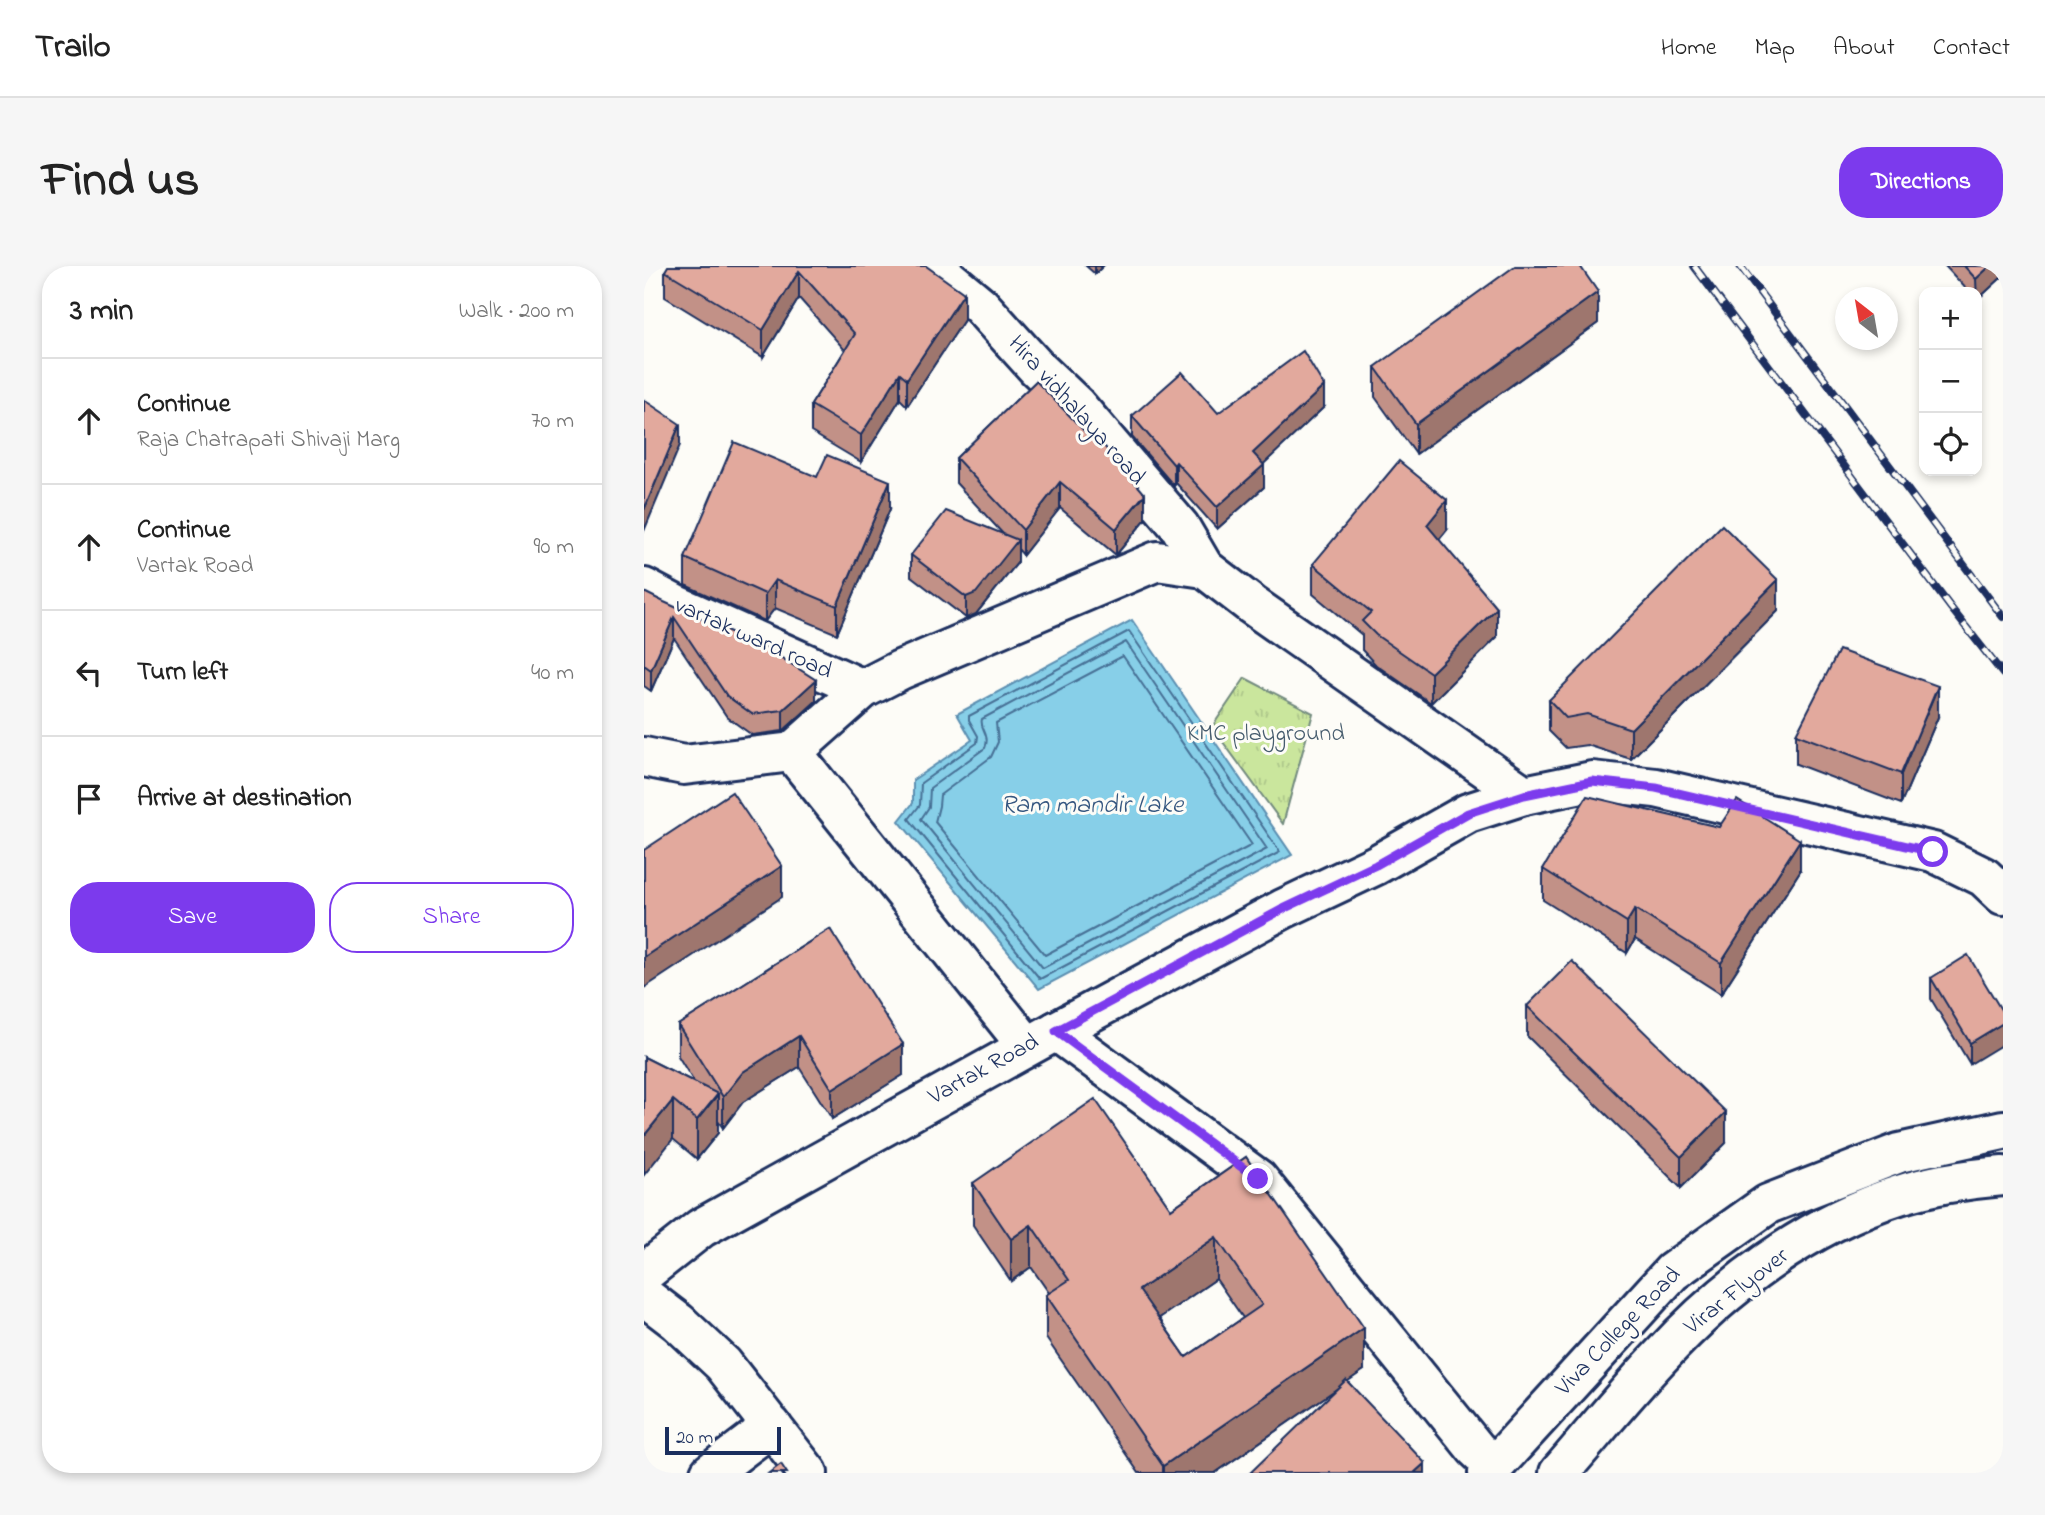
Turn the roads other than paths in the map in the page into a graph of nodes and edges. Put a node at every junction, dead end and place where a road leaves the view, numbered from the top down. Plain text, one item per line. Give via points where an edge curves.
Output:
1 (933, 266) edge
2 (1204, 568) junction
3 (644, 588) edge
4 (863, 689) junction
5 (792, 752) junction
6 (644, 757) edge
7 (1524, 795) junction
8 (2003, 894) edge
9 (1041, 1038) junction
10 (2003, 1130) edge
11 (2003, 1176) edge
12 (644, 1291) edge
13 (772, 1426) junction
14 (1491, 1469) edge
15 (710, 1473) edge
16 (808, 1473) edge
17 (1559, 1473) edge

1 - 2 street, Hira vidhalaya road via 980,306 1076,405 1180,527
2 - 4 street via 1157,561
2 - 7 street
3 - 4 street, vartak ward road
4 - 5 street
5 - 6 street via 684,765
5 - 9 street
7 - 8 street, Vartak Road via 1592,781 1656,788 1933,852 1984,877
7 - 9 street, Vartak Road via 1468,813
9 - 12 street, Vartak Road via 701,1228
9 - 14 street via 1258,1179
10 - 14 street, Viva College Road via 1899,1153 1768,1204 1672,1272
11 - 17 street, Virar Flyover via 1957,1180 1898,1195 1834,1222 1758,1268 1660,1356
12 - 13 street via 723,1364
13 - 15 street
13 - 16 street

